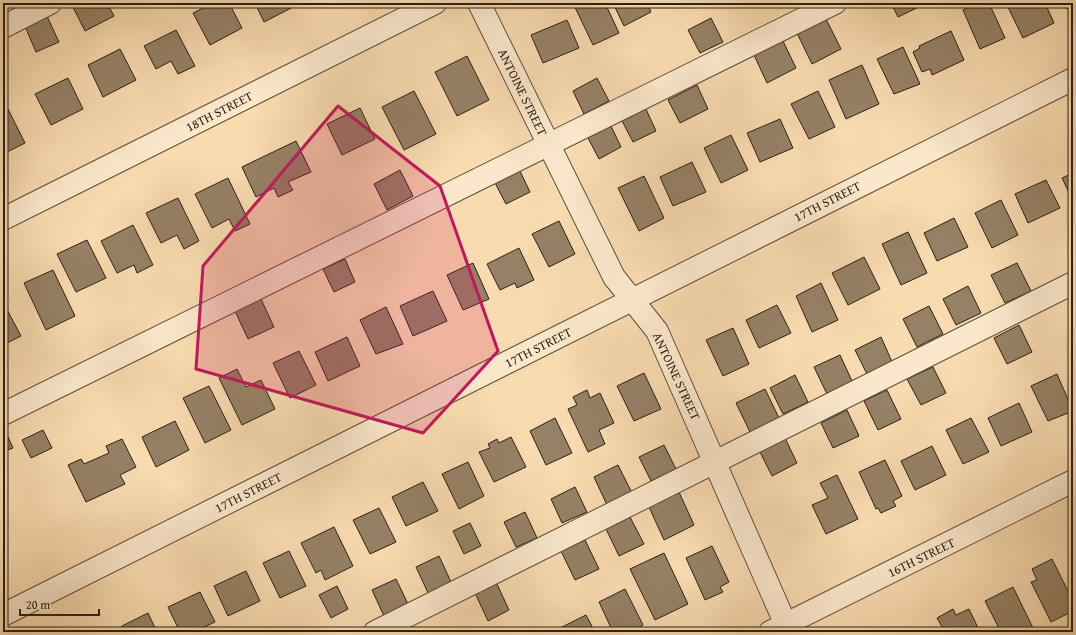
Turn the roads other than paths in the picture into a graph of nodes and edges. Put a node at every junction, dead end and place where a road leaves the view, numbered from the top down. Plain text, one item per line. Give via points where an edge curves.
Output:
1 (50, 3) edge
2 (435, 3) edge
3 (479, 3) edge
4 (835, 3) edge
5 (3, 27) edge
6 (1073, 79) edge
7 (549, 145) junction
8 (3, 219) edge
9 (1073, 283) edge
10 (632, 299) junction
11 (3, 414) edge
12 (716, 462) junction
13 (1073, 481) edge
14 (3, 616) edge
15 (782, 629) edge
16 (375, 632) edge

1 - 5 street
2 - 8 street, 18TH STREET
3 - 7 street, ANTOINE STREET
4 - 7 street
6 - 10 street, 17TH STREET
7 - 10 street, ANTOINE STREET via 614,277
7 - 11 street
9 - 12 street
10 - 12 street, ANTOINE STREET via 657,330
10 - 14 street, 17TH STREET
12 - 15 street, ANTOINE STREET
12 - 16 street
13 - 15 street, 16TH STREET

